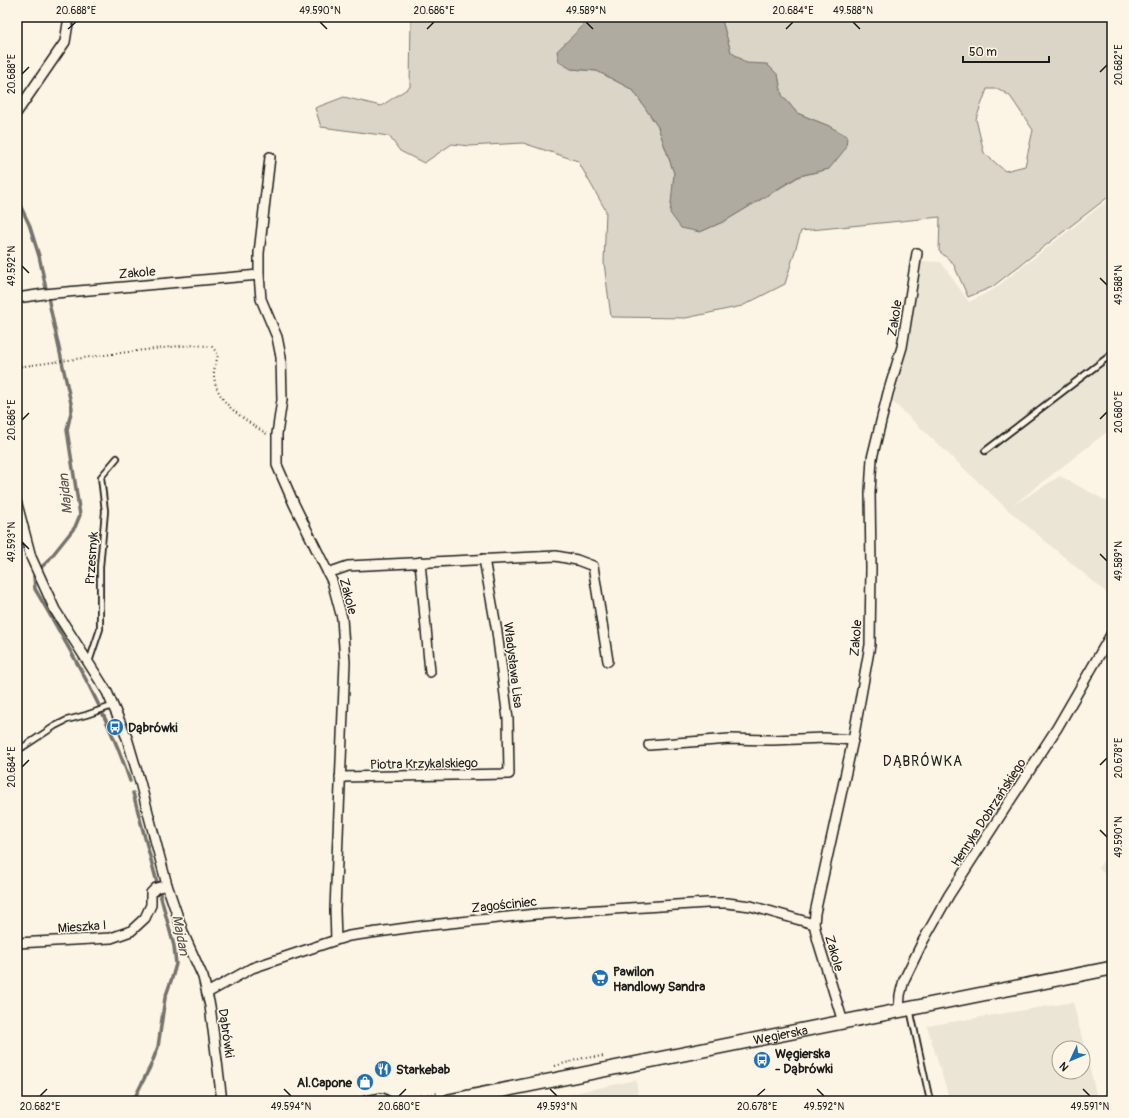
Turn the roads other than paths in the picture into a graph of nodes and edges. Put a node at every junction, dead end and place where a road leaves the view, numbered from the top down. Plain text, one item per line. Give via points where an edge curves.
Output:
1 (69, 17) edge
2 (17, 112) edge
3 (270, 157) dead end
4 (917, 253) dead end
5 (259, 275) junction
6 (17, 298) edge
7 (1112, 354) edge
8 (985, 451) dead end
9 (117, 458) dead end
10 (17, 504) edge
11 (484, 560) junction
12 (420, 562) junction
13 (328, 573) junction
14 (1112, 633) edge
15 (608, 661) dead end
16 (89, 664) junction
17 (430, 672) dead end
18 (108, 707) junction
19 (853, 740) junction
20 (649, 745) dead end
21 (17, 752) edge
22 (509, 774) joint
23 (340, 776) junction
24 (162, 886) junction
25 (814, 924) junction
26 (336, 940) junction
27 (17, 943) edge
28 (1112, 968) edge
29 (207, 993) junction
30 (904, 1009) junction
31 (843, 1022) junction
32 (222, 1101) edge
33 (366, 1101) edge
34 (387, 1101) edge
35 (449, 1101) edge
36 (930, 1101) edge

1 - 2 street via 65,42
3 - 5 street, Zakole
4 - 19 street, Zakole via 902,346 872,458 870,645
5 - 6 street, Zakole via 46,293
5 - 13 street, Zakole via 261,299 281,356 282,400 277,465
7 - 8 lane
9 - 16 lane, Przesmyk via 101,477 105,511 100,567 100,629
10 - 16 street, Dąbrówki via 31,557 56,610
11 - 12 street
11 - 15 street via 556,556 593,566
11 - 22 street, Władysława Lisa via 497,632 508,719
12 - 13 street via 348,566
12 - 17 street
13 - 23 street, Zakole via 342,618 345,662
14 - 30 street, Henryka Dobrzańskiego via 1057,728 949,895 923,940 904,980 900,995
16 - 18 street, Dąbrówki via 107,692
18 - 21 lane via 61,723
18 - 24 street, Dąbrówki via 127,738
19 - 20 street via 730,739
19 - 25 street, Zakole via 819,890
22 - 23 street, Piotra Krzykalskiego
23 - 26 street, Zakole
24 - 27 street, Mieszka I via 151,893 151,905 145,918 130,930 111,938
24 - 29 street, Dąbrówki via 203,978
25 - 26 street, Zagościniec via 751,906 684,903 429,925
25 - 31 street, Zakole
26 - 29 street, Zagościniec via 252,968
28 - 30 main road, Węgierska
29 - 32 street, Dąbrówki
30 - 31 main road, Węgierska
30 - 36 lane
31 - 35 main road, Węgierska
33 - 34 street via 382,1098

